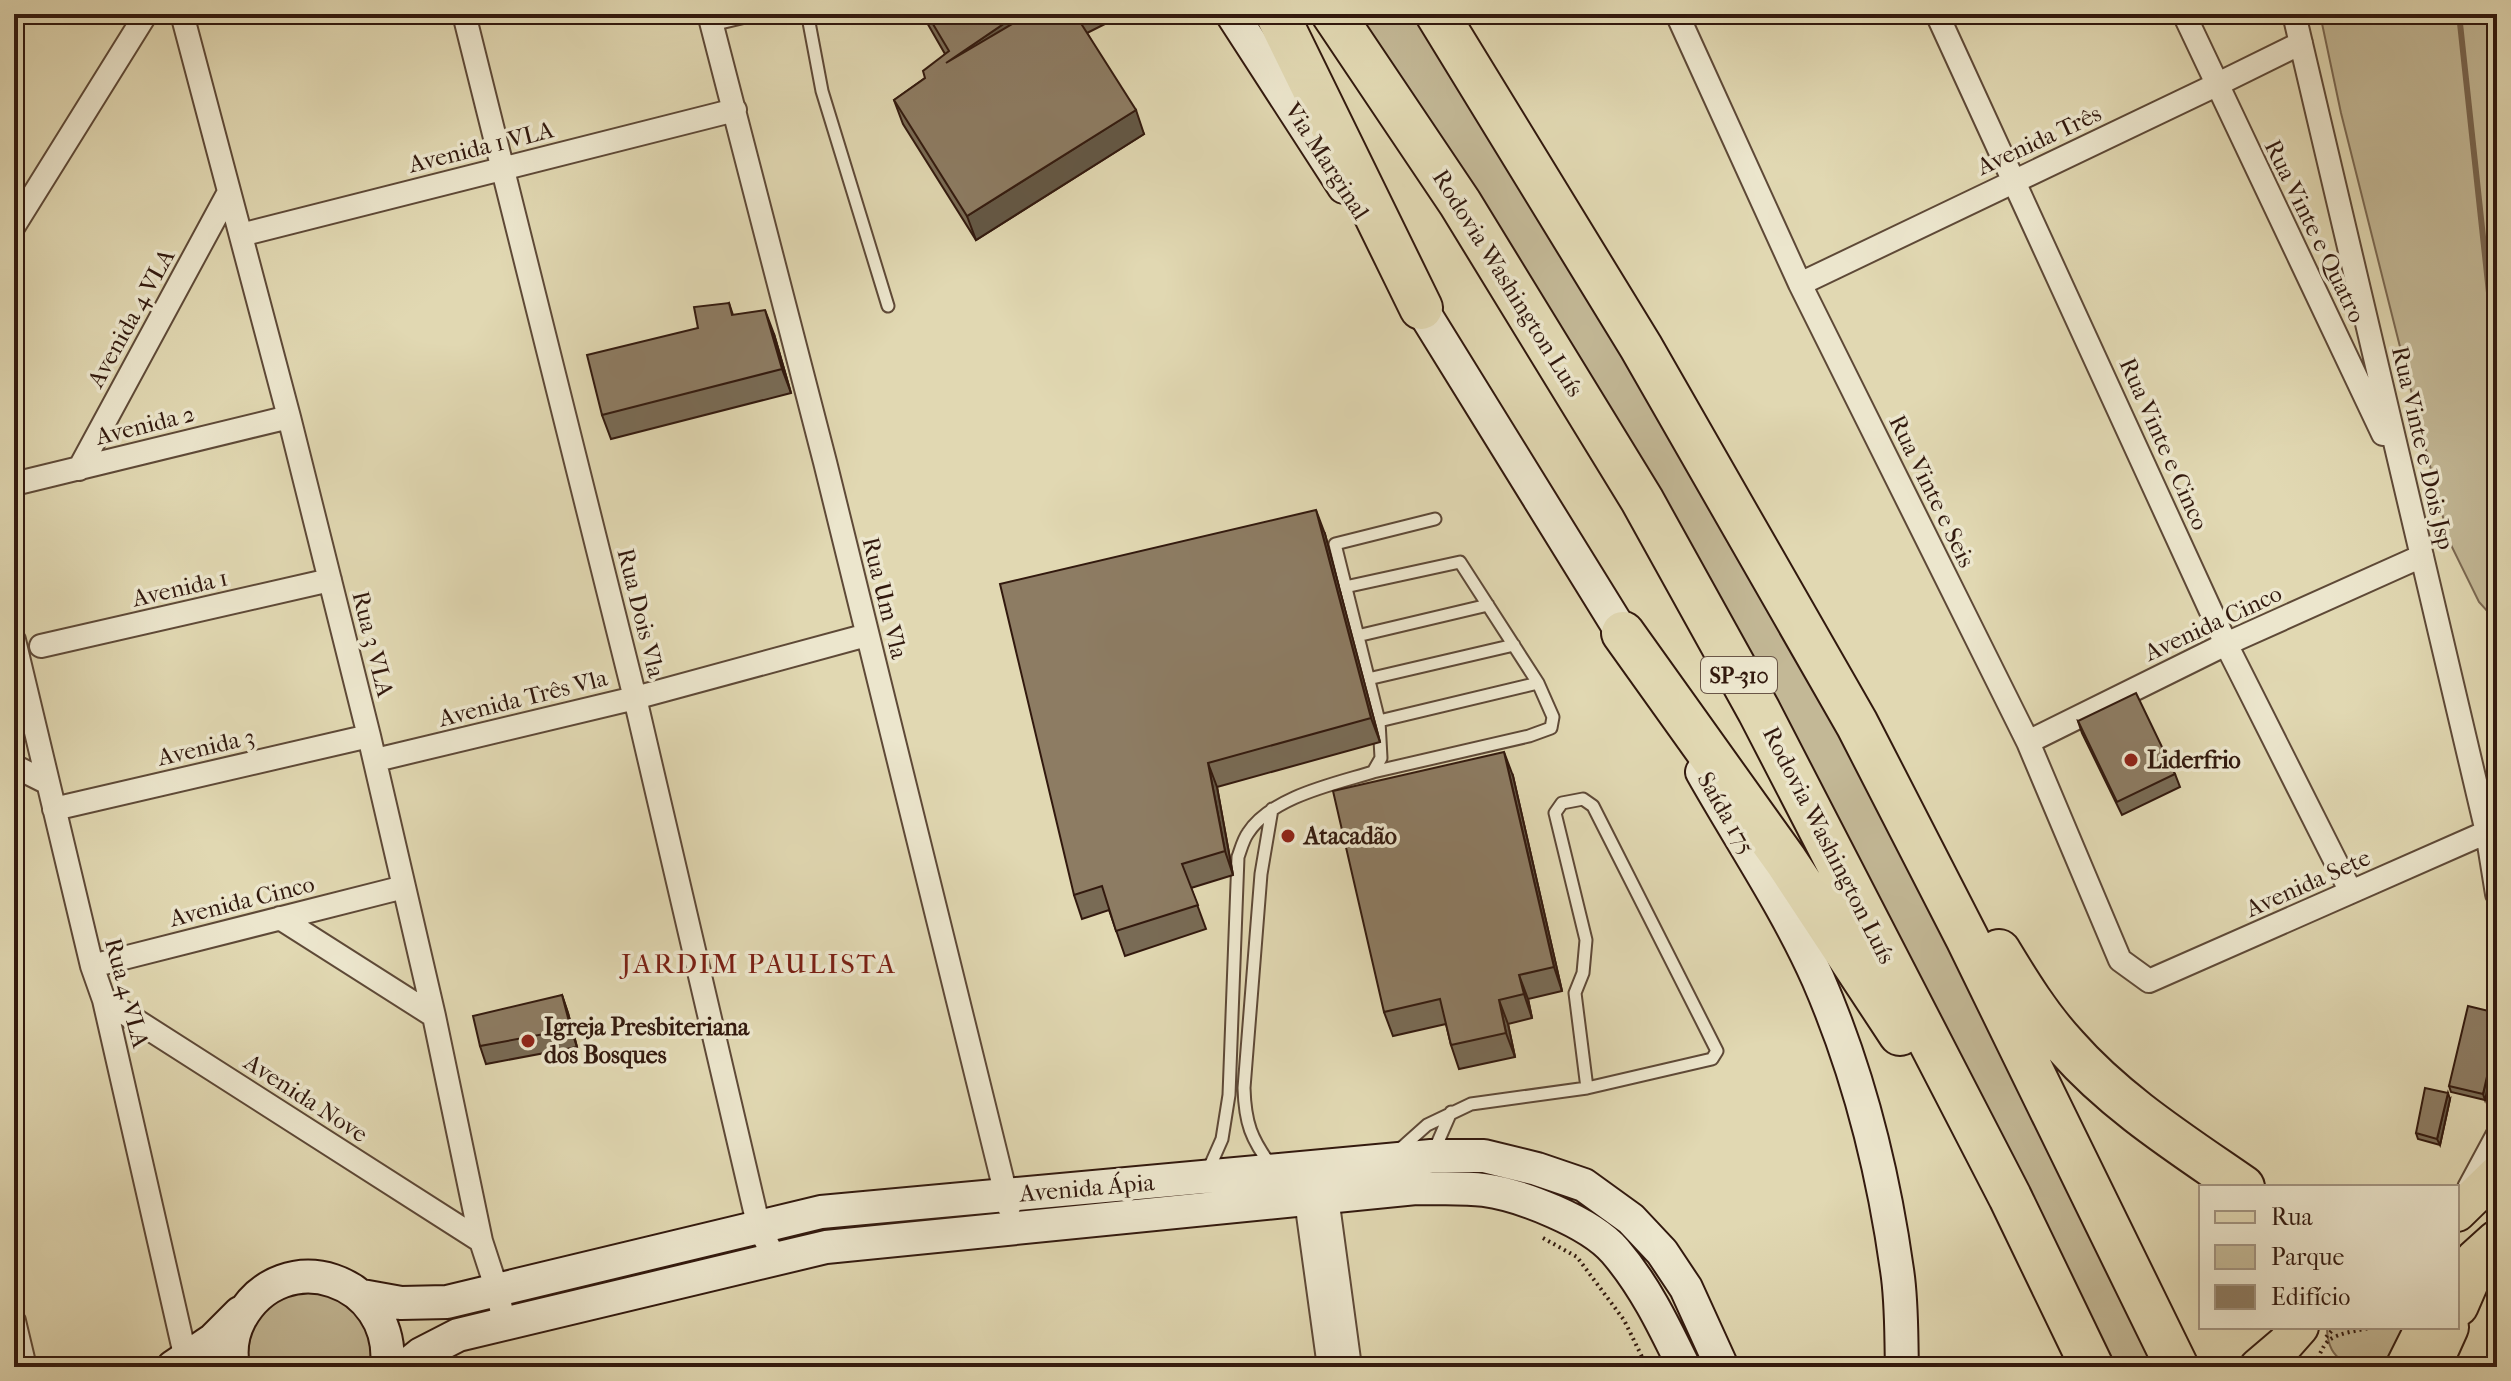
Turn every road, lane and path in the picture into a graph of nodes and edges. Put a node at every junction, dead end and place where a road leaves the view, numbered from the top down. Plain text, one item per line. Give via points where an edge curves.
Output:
1 (146, 14) edge
2 (182, 14) edge
3 (464, 14) edge
4 (758, 14) edge
5 (789, 14) edge
6 (843, 14) edge
7 (1232, 14) edge
8 (1277, 14) edge
9 (1333, 14) edge
10 (1437, 14) edge
11 (1677, 14) edge
12 (1937, 14) edge
13 (2184, 14) edge
14 (2294, 14) edge
15 (808, 17) junction
16 (710, 20) edge
17 (2301, 43) junction
18 (2216, 85) junction
19 (735, 110) junction
20 (502, 168) junction
21 (2015, 180) junction
22 (229, 192) junction
23 (14, 226) edge
24 (241, 235) junction
25 (1800, 284) junction
26 (888, 306) dead end
27 (1421, 308) junction
28 (289, 417) junction
29 (79, 469) junction
30 (2401, 471) junction
31 (14, 484) edge
32 (1435, 519) dead end
33 (2422, 556) junction
34 (330, 580) junction
35 (1345, 587) junction
36 (1488, 605) junction
37 (1623, 633) junction
38 (867, 635) junction
39 (1357, 636) junction
40 (14, 640) edge
41 (2226, 644) junction
42 (1514, 645) junction
43 (41, 646) dead end
44 (1368, 679) junction
45 (1538, 683) junction
46 (635, 698) junction
47 (1379, 721) junction
48 (1857, 724) junction
49 (369, 736) junction
50 (2028, 742) junction
51 (376, 760) junction
52 (14, 766) edge
53 (1373, 772) junction
54 (48, 783) junction
55 (54, 809) junction
56 (1272, 809) junction
57 (2492, 834) edge
58 (404, 887) junction
59 (2351, 892) junction
60 (2497, 894) edge
61 (280, 918) junction
62 (92, 966) junction
63 (2149, 981) joint
64 (104, 1000) junction
65 (434, 1016) junction
66 (1587, 1088) junction
67 (1451, 1111) junction
68 (2497, 1136) edge
69 (1387, 1160) junction
70 (1274, 1171) junction
71 (1430, 1172) junction
72 (2497, 1174) edge
73 (1205, 1177) junction
74 (2240, 1185) edge
75 (1007, 1195) junction
76 (2010, 1197) junction
77 (1316, 1198) junction
78 (2459, 1208) edge
79 (2459, 1210) edge
80 (2497, 1221) edge
81 (759, 1228) junction
82 (1013, 1229) junction
83 (1540, 1236) dead end
84 (481, 1241) junction
85 (2497, 1242) edge
86 (775, 1258) junction
87 (2459, 1260) edge
88 (497, 1290) junction
89 (362, 1296) junction
90 (2459, 1300) edge
91 (248, 1305) junction
92 (14, 1321) edge
93 (504, 1322) junction
94 (2363, 1329) edge
95 (2298, 1346) edge
96 (180, 1363) edge
97 (2176, 1364) edge
98 (25, 1367) edge
99 (233, 1367) edge
100 (387, 1367) edge
101 (405, 1367) edge
102 (1329, 1367) edge
103 (1350, 1367) edge
104 (1647, 1367) edge
105 (1684, 1367) edge
106 (1722, 1367) edge
107 (1902, 1367) edge
108 (2092, 1367) edge
109 (2258, 1367) edge

1 - 23 street
2 - 22 street, Rua 3 VLA
3 - 20 street, Rua Dois Vla
4 - 16 lane
5 - 15 lane
6 - 15 lane
7 - 27 street, Via Marginal
8 - 27 highway
9 - 76 highway, Rodovia Washington Luís / SP-310 via 1460,203 1642,500 1759,711
10 - 48 highway via 1649,360
11 - 25 street, Rua Vinte e Seis
12 - 21 street, Rua Vinte e Cinco
13 - 18 street, Rua Vinte e Quatro
14 - 17 street, Rua Vinte e Dois Jsp
15 - 26 lane via 822,91
16 - 19 street, Rua Um Vla
17 - 18 street, Avenida Três
17 - 30 street, Rua Vinte e Dois Jsp
18 - 21 street, Avenida Três
18 - 30 street, Rua Vinte e Quatro
19 - 20 street, Avenida 1 VLA
19 - 38 street, Rua Um Vla
20 - 24 street, Avenida 1 VLA
20 - 46 street, Rua Dois Vla
21 - 25 street, Avenida Três
21 - 41 street, Rua Vinte e Cinco
22 - 24 street, Rua 3 VLA
22 - 29 street, Avenida 4 VLA
24 - 28 street, Rua 3 VLA
25 - 50 street, Rua Vinte e Seis
27 - 37 street, Saída 175
28 - 29 street, Avenida 2
28 - 34 street, Rua 3 VLA
29 - 31 street, Avenida 2
30 - 33 street, Rua Vinte e Dois Jsp
32 - 35 lane via 1335,544
33 - 41 street, Avenida Cinco
33 - 57 street, Rua Vinte e Dois Jsp
34 - 43 street, Avenida 1
34 - 49 street, Rua 3 VLA
35 - 36 lane via 1460,562
35 - 39 lane
36 - 39 lane
36 - 42 lane
37 - 76 highway via 1786,861
37 - 107 street, Saída 175 via 1789,920 1856,1075 1898,1272
38 - 46 street, Avenida Três Vla
38 - 75 street, Rua Um Vla
39 - 44 lane
40 - 54 street, Rua 4 VLA
41 - 50 street, Avenida Cinco
41 - 59 street, Rua Vinte e Cinco
42 - 44 lane
42 - 45 lane
44 - 47 lane
45 - 47 lane
45 - 53 lane via 1553,717 1551,728
46 - 51 street, Avenida Três Vla
46 - 81 street, Rua Dois Vla
47 - 53 lane via 1381,758
48 - 74 highway via 2027,997 2065,1046 2108,1088
48 - 97 highway
49 - 51 street, Rua 3 VLA
49 - 55 street, Avenida 3
50 - 63 street, Rua Vinte e Seis via 2120,960
51 - 58 street, Rua 3 VLA
52 - 54 street
53 - 56 lane
54 - 55 street, Rua 4 VLA
55 - 62 street, Rua 4 VLA
56 - 70 lane via 1261,874 1244,1088 1245,1120
56 - 73 lane via 1248,832 1238,857 1229,1095 1222,1139
57 - 59 street, Avenida Sete
57 - 60 street, Rua Vinte e Dois Jsp
58 - 61 street, Avenida Cinco
58 - 65 street, Rua 3 VLA
59 - 63 street, Avenida Sete
61 - 62 street, Avenida Cinco
61 - 65 street
62 - 64 street, Rua 4 VLA
64 - 84 street, Avenida Nove
64 - 96 street, Rua 4 VLA
65 - 84 street, Rua 3 VLA
66 - 66 lane via 1712,1059 1717,1051 1593,806 1583,799 1562,803 1555,813 1586,940 1575,993
66 - 67 lane
67 - 69 lane
67 - 71 lane
68 - 78 street
69 - 70 street, Avenida Ápia
69 - 71 street, Avenida Ápia
70 - 73 street, Avenida Ápia
71 - 77 street, Avenida Ápia
71 - 105 street, Avenida Ápia via 1532,1202 1570,1219 1614,1249 1655,1308
71 - 106 street, Avenida Ápia via 1484,1156 1584,1185 1631,1219 1662,1252 1686,1288
72 - 79 main road
73 - 75 street, Avenida Ápia
75 - 81 street, Avenida Ápia via 821,1212
75 - 82 street, Rua Um Vla
76 - 108 highway, Rodovia Washington Luís / SP-310
77 - 82 street, Avenida Ápia
77 - 102 street
77 - 103 street
80 - 87 main road
81 - 86 street, Rua Dois Vla
81 - 88 street, Avenida Ápia
82 - 86 street, Avenida Ápia via 826,1247
83 - 104 path via 1577,1257 1624,1320
84 - 88 street, Rua 3 VLA
85 - 90 highway via 2476,1261
86 - 93 street, Avenida Ápia
88 - 89 street, Avenida Ápia via 447,1302 401,1303
88 - 93 street, Rua 3 VLA
89 - 91 street, Avenida Ápia via 341,1282 316,1276 290,1278 267,1288
89 - 100 street via 387,1339
91 - 96 street
91 - 99 street via 235,1329
92 - 98 street
93 - 101 street, Avenida Ápia via 458,1335
94 - 95 path via 2328,1341 2317,1362
95 - 109 main road

